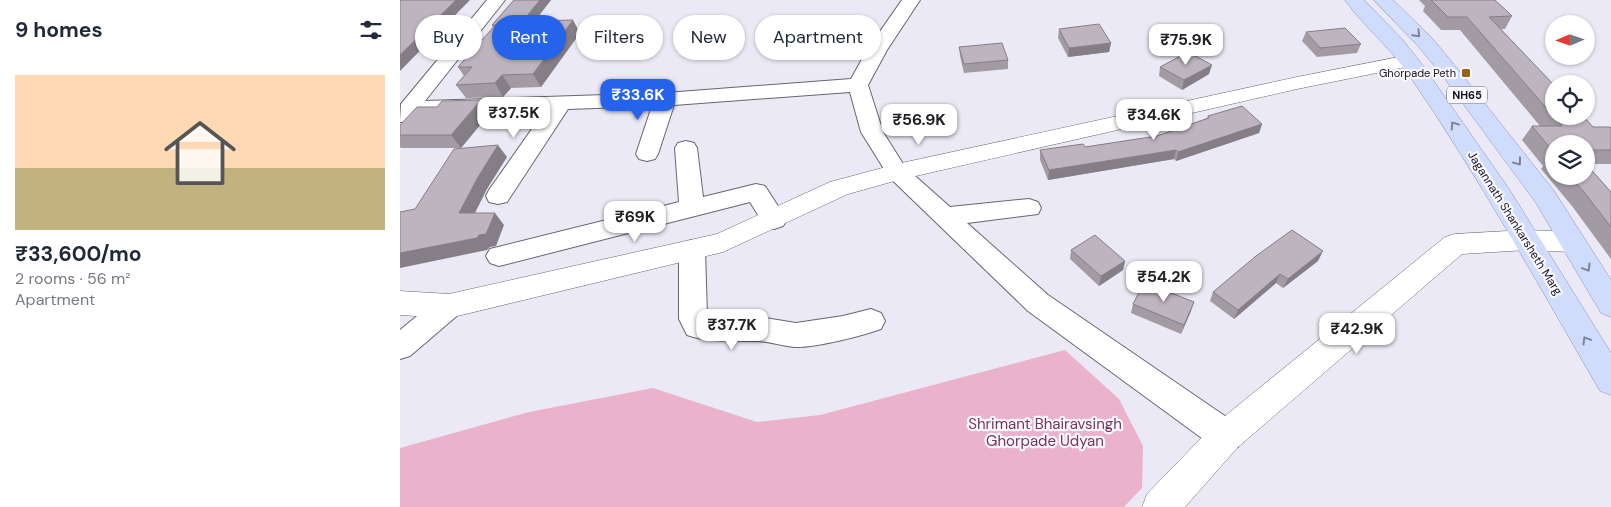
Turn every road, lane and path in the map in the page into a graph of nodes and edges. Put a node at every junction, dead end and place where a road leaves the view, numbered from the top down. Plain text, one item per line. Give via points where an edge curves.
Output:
1 (496, 0) edge
2 (911, 0) edge
3 (1354, 0) edge
4 (1383, 0) edge
5 (1409, 61) junction
6 (858, 85) junction
7 (665, 99) junction
8 (561, 103) junction
9 (403, 105) edge
10 (686, 148) dead end
11 (646, 154) dead end
12 (897, 172) junction
13 (498, 196) dead end
14 (692, 208) junction
15 (1029, 208) dead end
16 (945, 216) junction
17 (774, 220) junction
18 (1526, 240) junction
19 (1572, 242) junction
20 (692, 250) junction
21 (500, 256) dead end
22 (400, 303) edge
23 (1611, 305) edge
24 (448, 306) junction
25 (871, 321) dead end
26 (400, 346) edge
27 (1611, 381) edge
28 (1226, 436) junction
29 (1160, 507) edge

1 - 9 street via 426,88
2 - 6 street
3 - 5 highway, Jagannath Shankarsheth Marg / NH65
4 -> 19 highway, NH65 via 1450,71 1544,196
5 - 12 street
18 -> 5 highway, Jagannath Shankarsheth Marg / NH65 via 1500,195
6 - 7 street
6 - 12 street via 872,132
7 - 8 street
7 - 11 street
8 - 9 street
8 - 13 street
10 - 14 street
12 - 16 street
12 - 17 street via 839,188
14 - 17 street via 756,192
14 - 21 street
15 - 16 street
16 - 28 street via 1038,303
17 - 20 street via 724,242
18 - 19 street
27 -> 18 highway, Jagannath Shankarsheth Marg / NH65
18 - 28 street via 1455,244
19 -> 23 highway, NH65
20 - 24 street
20 - 25 street via 693,319 697,327 760,329 796,336
22 - 24 street
24 - 26 street
28 - 29 street

